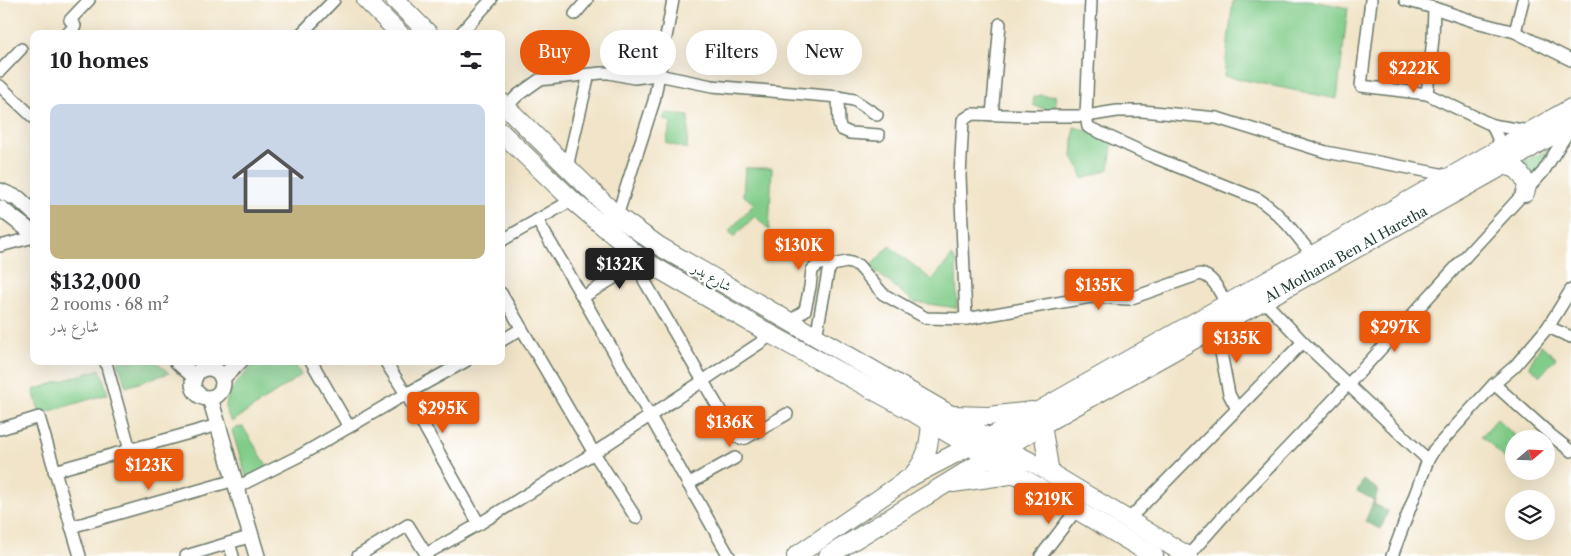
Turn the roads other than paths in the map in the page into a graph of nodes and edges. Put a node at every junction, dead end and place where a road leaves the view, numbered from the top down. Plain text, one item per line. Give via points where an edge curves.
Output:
1 (89, 0) edge
2 (334, 0) edge
3 (366, 0) edge
4 (394, 0) edge
5 (491, 0) edge
6 (587, 0) edge
7 (672, 0) edge
8 (1091, 0) edge
9 (1371, 0) edge
10 (1405, 0) edge
11 (1523, 0) edge
12 (1434, 8) junction
13 (575, 14) dead end
14 (1000, 24) dead end
15 (70, 30) edge
16 (306, 30) edge
17 (396, 30) edge
18 (425, 30) edge
19 (464, 30) edge
20 (666, 30) edge
21 (1515, 32) junction
22 (22, 49) dead end
23 (1571, 60) edge
24 (0, 70) edge
25 (581, 75) edge
26 (589, 75) edge
27 (619, 75) edge
28 (658, 75) junction
29 (0, 86) edge
30 (1427, 94) junction
31 (838, 97) junction
32 (505, 104) edge
33 (505, 106) edge
34 (30, 114) edge
35 (877, 114) dead end
36 (992, 115) junction
37 (1086, 116) junction
38 (1570, 118) edge
39 (1492, 125) junction
40 (1529, 131) junction
41 (879, 135) dead end
42 (505, 136) edge
43 (1502, 147) junction
44 (567, 166) junction
45 (1503, 166) junction
46 (1451, 176) junction
47 (0, 190) edge
48 (1525, 193) junction
49 (572, 200) junction
50 (0, 208) edge
51 (30, 209) edge
52 (617, 216) junction
53 (537, 220) junction
54 (30, 232) edge
55 (30, 236) edge
56 (505, 239) edge
57 (0, 246) edge
58 (1312, 255) junction
59 (643, 260) junction
60 (832, 265) junction
61 (1571, 290) edge
62 (583, 296) junction
63 (505, 300) edge
64 (1264, 300) junction
65 (1226, 304) junction
66 (966, 319) junction
67 (790, 322) junction
68 (1216, 327) junction
69 (1548, 327) junction
70 (521, 329) junction
71 (772, 334) junction
72 (816, 337) junction
73 (1571, 337) edge
74 (505, 339) edge
75 (1303, 342) junction
76 (107, 365) edge
77 (236, 365) edge
78 (313, 365) edge
79 (388, 365) edge
80 (459, 365) edge
81 (200, 369) edge
82 (222, 378) junction
83 (703, 380) junction
84 (1494, 384) junction
85 (1348, 385) junction
86 (406, 394) junction
87 (210, 398) junction
88 (909, 400) junction
89 (1237, 409) junction
90 (788, 414) dead end
91 (951, 415) junction
92 (650, 417) junction
93 (1041, 417) junction
94 (931, 423) junction
95 (218, 425) junction
96 (349, 427) junction
97 (0, 429) edge
98 (987, 438) junction
99 (970, 446) junction
100 (130, 450) junction
101 (1571, 451) edge
102 (594, 453) junction
103 (996, 453) junction
104 (735, 458) dead end
105 (1428, 460) junction
106 (54, 471) junction
107 (1050, 473) junction
108 (1018, 474) junction
109 (912, 476) junction
110 (236, 484) junction
111 (688, 484) junction
112 (943, 484) junction
113 (1076, 510) junction
114 (636, 518) dead end
115 (1128, 520) junction
116 (479, 524) junction
117 (71, 527) junction
118 (252, 536) junction
119 (230, 543) junction
120 (80, 556) edge
121 (186, 556) edge
122 (233, 556) edge
123 (258, 556) edge
124 (358, 556) edge
125 (729, 556) edge
126 (796, 556) edge
127 (828, 556) edge
128 (1042, 556) edge
129 (1154, 556) edge
130 (1188, 556) edge
131 (1392, 556) edge

1 - 15 street via 70,20 74,26
2 - 16 street
3 - 17 main road
4 - 18 main road
5 - 19 street
6 - 13 street
7 - 20 street
8 - 37 street
9 - 30 street via 1361,86
10 - 12 street
11 - 21 street
12 - 21 street
12 - 30 street
14 - 36 street
21 - 23 street
22 - 24 street
25 - 32 street via 539,80
26 - 44 street
27 - 28 street via 634,78
28 - 31 street via 712,86
28 - 52 street via 654,101
29 - 34 street
30 - 39 street
31 - 35 street via 854,100
31 - 41 street via 841,129 850,133
33 - 44 main road, شارع بدر
36 - 37 street
36 - 66 street via 972,114 963,120 960,176
37 - 46 street via 1135,111 1217,118 1326,152
37 - 58 street via 1088,127 1258,199 1271,207
38 - 40 main road
38 - 45 main road, Al Mothana Ben Al Haretha
38 - 48 street via 1543,172
39 - 40 street
39 - 43 street
40 - 43 main road
42 - 49 main road, شارع بدر
43 - 46 main road
44 - 52 main road, شارع بدر
45 - 48 main road via 1522,173 1527,186
45 - 64 main road, Al Mothana Ben Al Haretha
46 - 58 main road
47 - 51 main road via 19,199
48 - 85 street
49 - 53 street
49 - 59 main road, شارع بدر
50 - 54 main road
52 - 67 main road, شارع بدر via 659,246
53 - 56 street
53 - 62 street
55 - 57 street
58 - 65 main road
59 - 62 street
59 - 71 main road, شارع بدر
59 - 83 street via 644,280
60 - 66 street via 853,262 883,294 926,318
60 - 67 street via 821,263 812,270 805,310
60 - 72 street
61 - 69 street
62 - 92 street
63 - 70 street
64 - 68 main road, Al Mothana Ben Al Haretha
64 - 75 street
65 - 66 street via 1212,279 1200,274 1129,299 1091,297
65 - 93 main road
67 - 72 main road, شارع بدر
68 - 89 street via 1229,394
68 - 93 main road, Al Mothana Ben Al Haretha
69 - 73 street
69 - 84 street via 1515,366
70 - 74 street
70 - 102 street
71 - 83 street
71 - 88 main road, شارع بدر
72 - 88 main road, شارع بدر
75 - 85 street
75 - 89 street
76 - 100 street
77 - 82 main road
78 - 96 street
79 - 86 street
80 - 86 street
81 - 82 main road via 216,370
81 - 87 main road via 195,390
82 - 87 main road via 221,391
83 - 90 street via 735,436 741,439
83 - 92 street
84 - 101 street
84 - 105 street
85 - 105 street
85 - 130 street
86 - 96 street
86 - 116 street
87 - 95 main road
88 - 91 main road, شارع بدر
88 - 94 main road, شارع بدر
89 - 115 street
91 - 93 main road
91 - 98 main road, شارع بدر
92 - 102 street
92 - 111 street
93 - 98 main road
93 - 103 main road
93 - 107 main road
94 - 99 main road, شارع بدر
94 - 109 main road via 926,457
95 - 100 street
95 - 110 main road
96 - 110 street via 300,456
97 - 106 street via 38,417
98 - 99 main road
98 - 103 main road, شارع بدر
99 - 103 main road, شارع بدر
99 - 109 main road
100 - 106 street
102 - 114 street
102 - 116 street
103 - 107 main road
103 - 108 main road
103 - 112 main road
104 - 111 street
105 - 131 street
106 - 117 street
107 - 115 main road
108 - 112 main road
108 - 113 main road
109 - 126 main road
110 - 117 street
110 - 118 main road
111 - 125 street
112 - 127 main road
113 - 128 street
113 - 129 main road
115 - 130 main road
116 - 124 street via 426,554 408,525
117 - 120 street
118 - 119 street
118 - 123 main road
119 - 121 street
119 - 122 street

